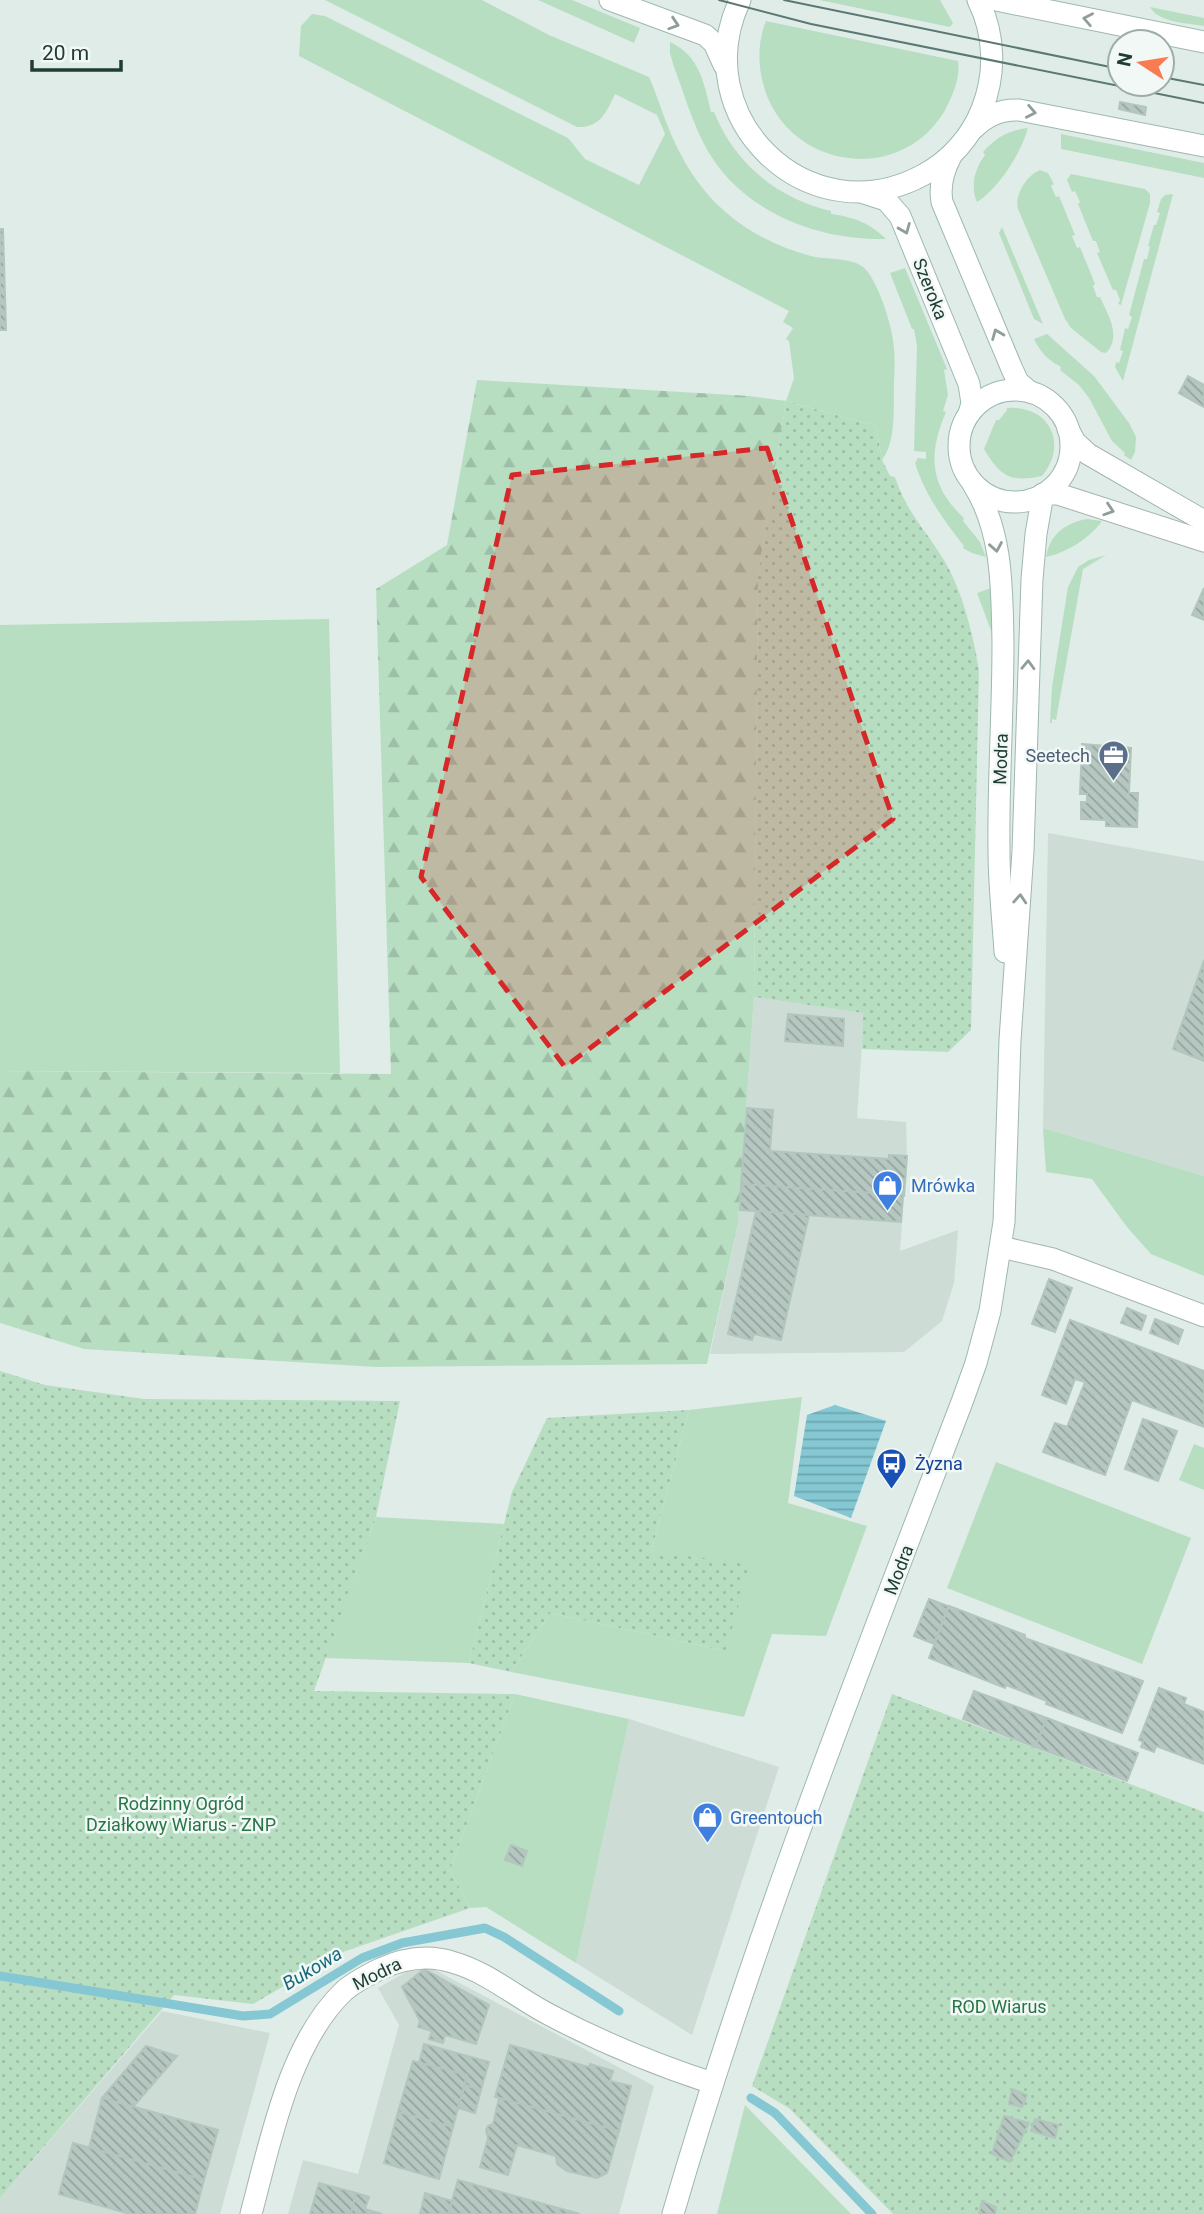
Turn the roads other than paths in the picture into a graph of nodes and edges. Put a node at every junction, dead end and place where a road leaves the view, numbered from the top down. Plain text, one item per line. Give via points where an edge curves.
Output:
1 (610, 0) edge
2 (740, 0) edge
3 (978, 0) edge
4 (996, 0) edge
5 (1204, 42) edge
6 (728, 79) junction
7 (970, 132) junction
8 (1204, 146) edge
9 (954, 152) junction
10 (855, 192) junction
11 (1030, 392) junction
12 (969, 414) junction
13 (1068, 429) junction
14 (973, 484) junction
15 (1043, 494) junction
16 (1204, 522) edge
17 (1204, 541) edge
18 (1010, 1040) junction
19 (1001, 1247) junction
20 (1204, 1316) edge
21 (712, 2083) junction
22 (251, 2214) edge
23 (673, 2214) edge

1 -> 6 street via 710,38
2 - 6 street via 727,42
3 - 7 street via 988,26 992,61 986,99
5 -> 4 street
6 - 10 street via 738,114 766,155 807,181
7 -> 8 street via 992,115 1019,110
7 - 9 street
9 - 10 street via 903,184
11 -> 9 street via 1018,382 942,202 942,177
10 -> 12 street, Szeroka via 882,198 900,216 968,380 972,394
11 - 12 street via 998,393
11 - 13 street via 1056,408
12 - 14 street via 959,447 961,463
13 - 15 street via 1071,445 1066,468
13 - 16 street via 1088,454
14 - 15 street via 1008,502
14 -> 18 street, Modra via 994,533 1002,589 999,852
15 -> 17 street via 1058,494
18 -> 15 street, Modra via 1023,851 1032,579
18 - 19 street, Modra
19 - 20 street via 1052,1259
19 - 21 street, Modra via 976,1363 779,1886
21 - 22 street, Modra via 572,2026 453,1962 409,1958 346,1989 322,2015 289,2084
21 - 23 street, Modra

